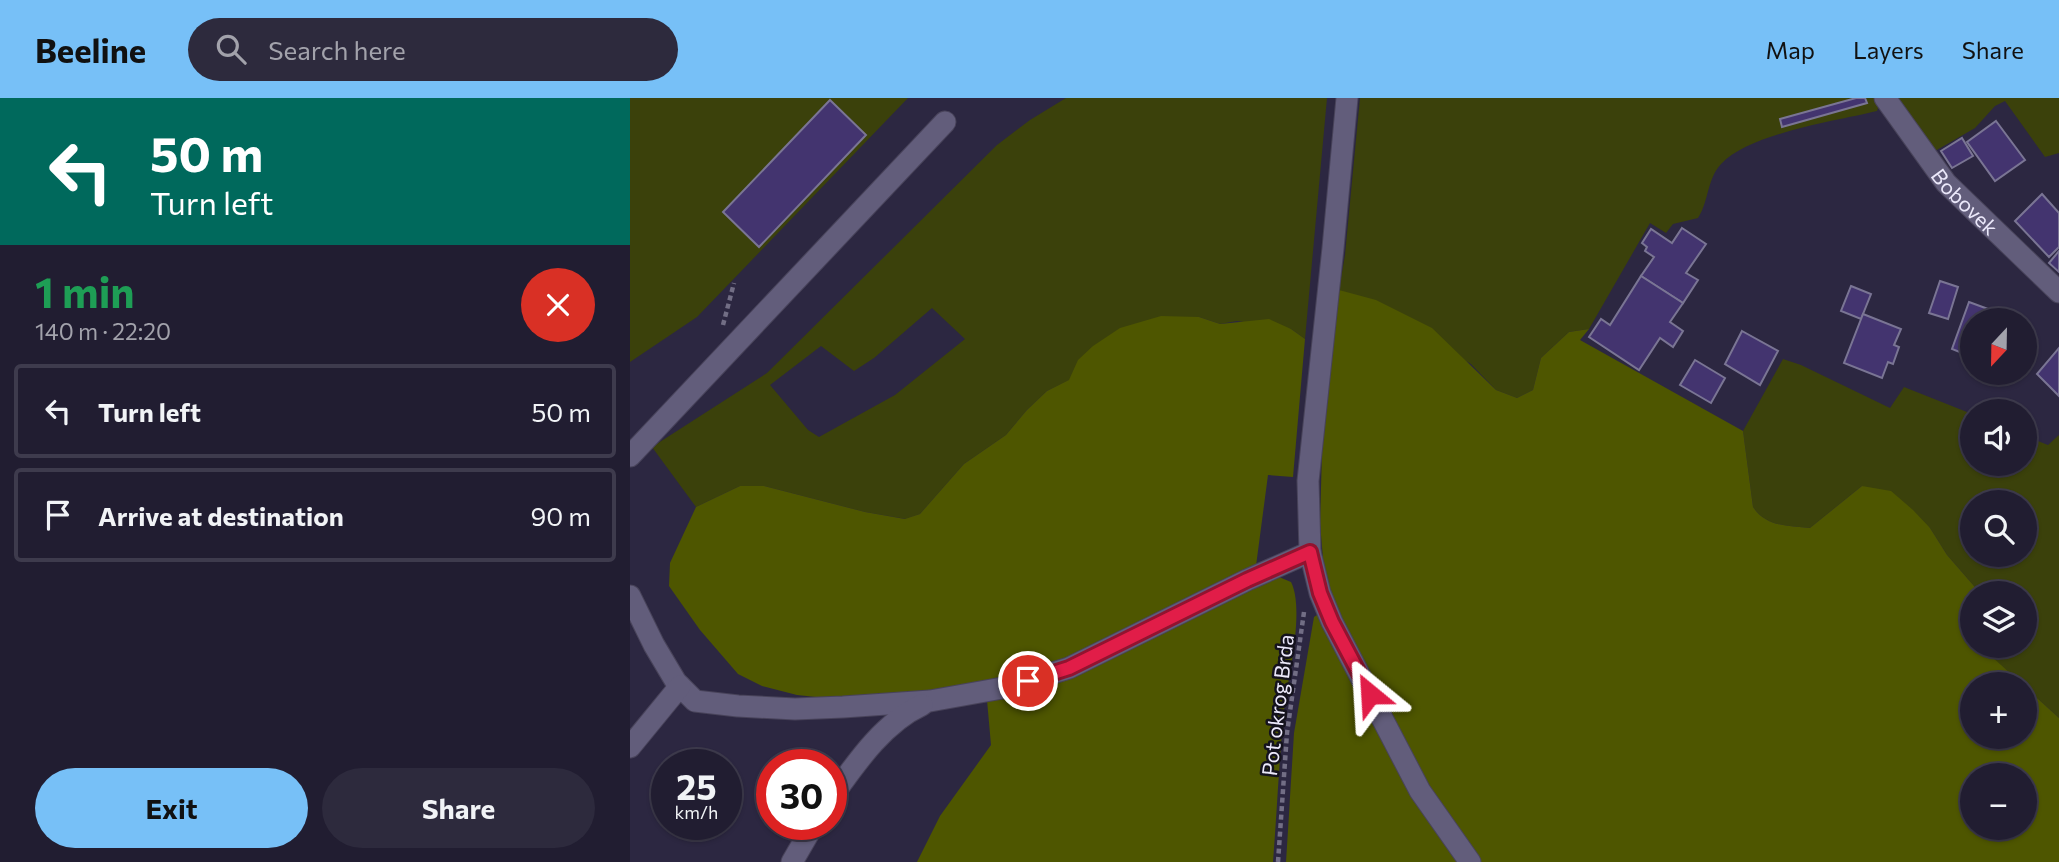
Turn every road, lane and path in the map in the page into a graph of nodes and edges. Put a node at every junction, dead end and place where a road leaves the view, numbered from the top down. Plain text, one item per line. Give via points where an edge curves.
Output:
1 (1347, 98) edge
2 (1885, 98) edge
3 (945, 122) dead end
4 (2059, 292) edge
5 (630, 456) edge
6 (1310, 552) junction
7 (630, 596) edge
8 (1305, 606) dead end
9 (680, 686) junction
10 (930, 701) junction
11 (630, 747) edge
12 (847, 777) edge
13 (805, 840) edge
14 (792, 862) edge
15 (1278, 862) edge
16 (1470, 862) edge

1 - 6 street via 1307,481
2 - 4 street, Bobovek via 1946,183
3 - 5 street
6 - 10 street via 1069,668 1008,687
6 - 16 street via 1332,622 1420,791
7 - 9 street
8 - 15 path, Pot okrog Brda via 1287,733
9 - 10 street via 695,701 738,706 795,709
9 - 11 street
10 - 12 street via 904,713
13 - 14 street

